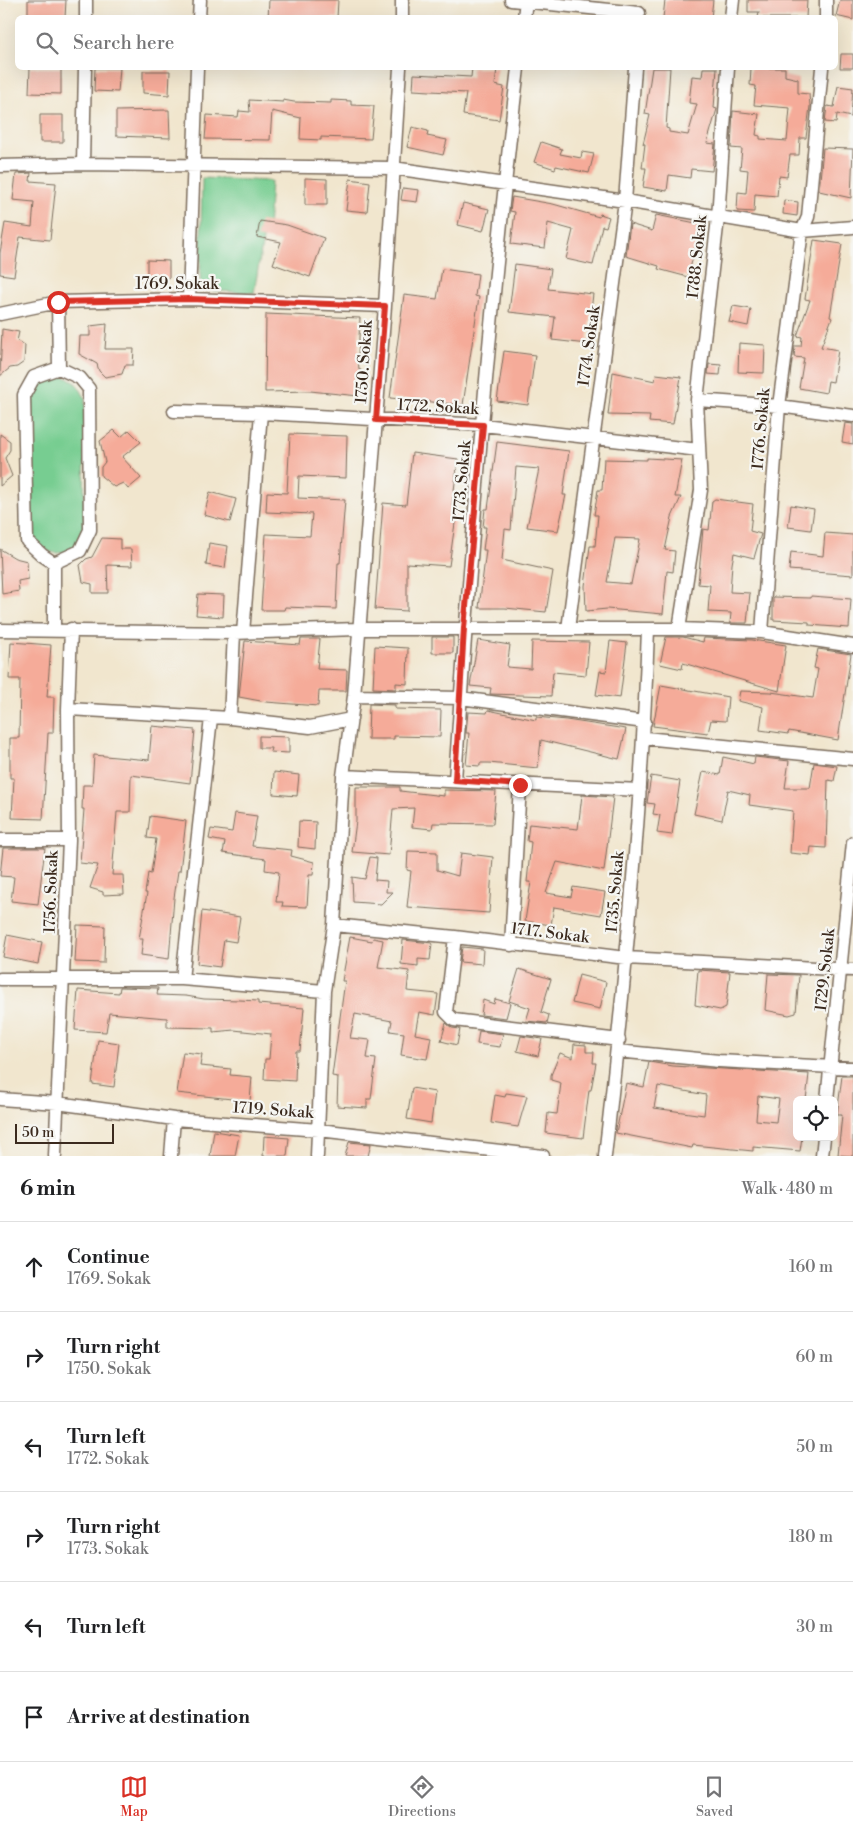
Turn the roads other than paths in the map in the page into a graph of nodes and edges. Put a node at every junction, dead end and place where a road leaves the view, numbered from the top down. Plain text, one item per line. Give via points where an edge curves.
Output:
1 (86, 0) edge
2 (200, 0) edge
3 (402, 0) edge
4 (511, 0) edge
5 (732, 0) edge
6 (826, 0) edge
7 (526, 1) edge
8 (639, 10) edge
9 (86, 15) edge
10 (199, 15) edge
11 (402, 15) edge
12 (524, 15) edge
13 (731, 15) edge
14 (826, 15) edge
15 (85, 70) edge
16 (197, 70) edge
17 (400, 70) edge
18 (518, 70) edge
19 (635, 70) edge
20 (728, 70) edge
21 (822, 70) edge
22 (83, 164) junction
23 (0, 166) edge
24 (192, 166) junction
25 (393, 168) junction
26 (504, 186) junction
27 (625, 201) junction
28 (718, 218) junction
29 (853, 227) edge
30 (802, 231) junction
31 (189, 299) junction
32 (58, 302) junction
33 (385, 306) junction
34 (0, 314) edge
35 (59, 368) junction
36 (697, 400) junction
37 (779, 406) junction
38 (174, 411) dead end
39 (261, 413) junction
40 (853, 416) edge
41 (376, 420) junction
42 (483, 425) junction
43 (594, 437) junction
44 (699, 450) junction
45 (54, 562) junction
46 (464, 628) junction
47 (54, 629) junction
48 (71, 629) junction
49 (358, 629) junction
50 (568, 629) junction
51 (679, 629) junction
52 (0, 630) edge
53 (648, 630) junction
54 (762, 632) junction
55 (238, 633) junction
56 (853, 646) edge
57 (354, 696) junction
58 (460, 698) junction
59 (68, 709) junction
60 (211, 718) junction
61 (230, 718) junction
62 (351, 719) junction
63 (645, 722) junction
64 (644, 738) junction
65 (853, 759) edge
66 (343, 776) junction
67 (455, 780) junction
68 (520, 785) junction
69 (640, 790) junction
70 (0, 840) edge
71 (69, 840) junction
72 (853, 843) edge
73 (852, 874) edge
74 (334, 925) junction
75 (456, 937) junction
76 (511, 945) junction
77 (626, 958) junction
78 (847, 970) edge
79 (0, 979) edge
80 (182, 979) junction
81 (64, 980) junction
82 (324, 991) junction
83 (618, 1045) junction
84 (831, 1067) junction
85 (853, 1068) edge
86 (827, 1096) edge
87 (0, 1099) edge
88 (57, 1104) junction
89 (174, 1118) junction
90 (319, 1130) junction
91 (824, 1141) edge
92 (492, 1153) edge
93 (55, 1156) edge
94 (171, 1156) edge
95 (317, 1156) edge
96 (543, 1156) edge
97 (605, 1156) edge
98 (822, 1156) edge

1 - 9 street
2 - 10 street
3 - 11 street
4 - 7 street
5 - 13 street
6 - 14 street
7 - 8 street
7 - 12 street
15 - 22 street
16 - 24 street
17 - 25 street, 1750. Sokak
18 - 26 street, 1773. Sokak
19 - 27 street, 1774. Sokak
20 - 28 street, 1788. Sokak
21 - 30 street, 1776. Sokak via 808,217
22 - 23 street
22 - 24 street
24 - 25 street
24 - 31 street
25 - 26 street
25 - 33 street, 1750. Sokak
26 - 27 street
26 - 42 street, 1773. Sokak via 490,316
27 - 28 street
27 - 43 street, 1774. Sokak
28 - 30 street
28 - 36 street, 1788. Sokak
29 - 30 street
30 - 37 street, 1776. Sokak
31 - 32 street, 1769. Sokak
31 - 33 street, 1769. Sokak
32 - 34 street, 1769. Sokak
32 - 35 street
33 - 41 street, 1750. Sokak
35 - 45 street via 34,377 24,394 27,541
35 - 45 street via 80,378 89,389 90,530 80,550
36 - 37 street
36 - 44 street, 1788. Sokak
37 - 40 street
37 - 54 street, 1776. Sokak
38 - 39 street, 1772. Sokak
39 - 41 street, 1772. Sokak
39 - 55 street
41 - 42 street, 1772. Sokak
41 - 49 street, 1750. Sokak
42 - 43 street, 1772. Sokak
42 - 46 street, 1773. Sokak
43 - 44 street, 1772. Sokak
43 - 50 street, 1774. Sokak
44 - 51 street, 1788. Sokak via 701,490
45 - 47 street
46 - 49 street
46 - 50 street
46 - 58 street, 1773. Sokak
47 - 48 street
47 - 52 street
48 - 55 street
48 - 59 street, 1756. Sokak
49 - 55 street
49 - 57 street, 1750. Sokak
50 - 53 street
51 - 53 street
51 - 54 street
53 - 63 street, 1735. Sokak
54 - 56 street
55 - 61 street
57 - 58 street
57 - 62 street, 1750. Sokak
58 - 63 street
58 - 67 street, 1773. Sokak
59 - 60 street via 108,709
59 - 71 street, 1756. Sokak
60 - 61 street
60 - 80 street
61 - 62 street via 310,726
62 - 66 street, 1750. Sokak
63 - 64 street, 1735. Sokak
64 - 65 street
64 - 69 street, 1735. Sokak
66 - 67 street
66 - 74 street, 1750. Sokak
67 - 68 street
68 - 69 street
68 - 76 street
69 - 77 street, 1735. Sokak
70 - 71 street
71 - 81 street, 1756. Sokak
72 - 73 street, 1729. Sokak
73 - 78 street, 1729. Sokak
74 - 75 street, 1717. Sokak
74 - 82 street, 1750. Sokak
75 - 76 street, 1717. Sokak
75 - 83 street via 446,1012 454,1020
76 - 77 street, 1717. Sokak
77 - 78 street, 1717. Sokak
77 - 83 street, 1735. Sokak
78 - 84 street, 1729. Sokak
79 - 81 street
80 - 81 street
80 - 82 street
81 - 88 street, 1756. Sokak
82 - 90 street, 1750. Sokak
83 - 84 street via 719,1061
83 - 97 street, 1735. Sokak
84 - 85 street
84 - 86 street, 1729. Sokak
87 - 88 street, 1719. Sokak
88 - 89 street, 1719. Sokak
88 - 93 street, 1756. Sokak
89 - 90 street, 1719. Sokak
89 - 94 street
90 - 92 street, 1719. Sokak
90 - 95 street, 1750. Sokak
91 - 98 street
92 - 96 street, 1719. Sokak

